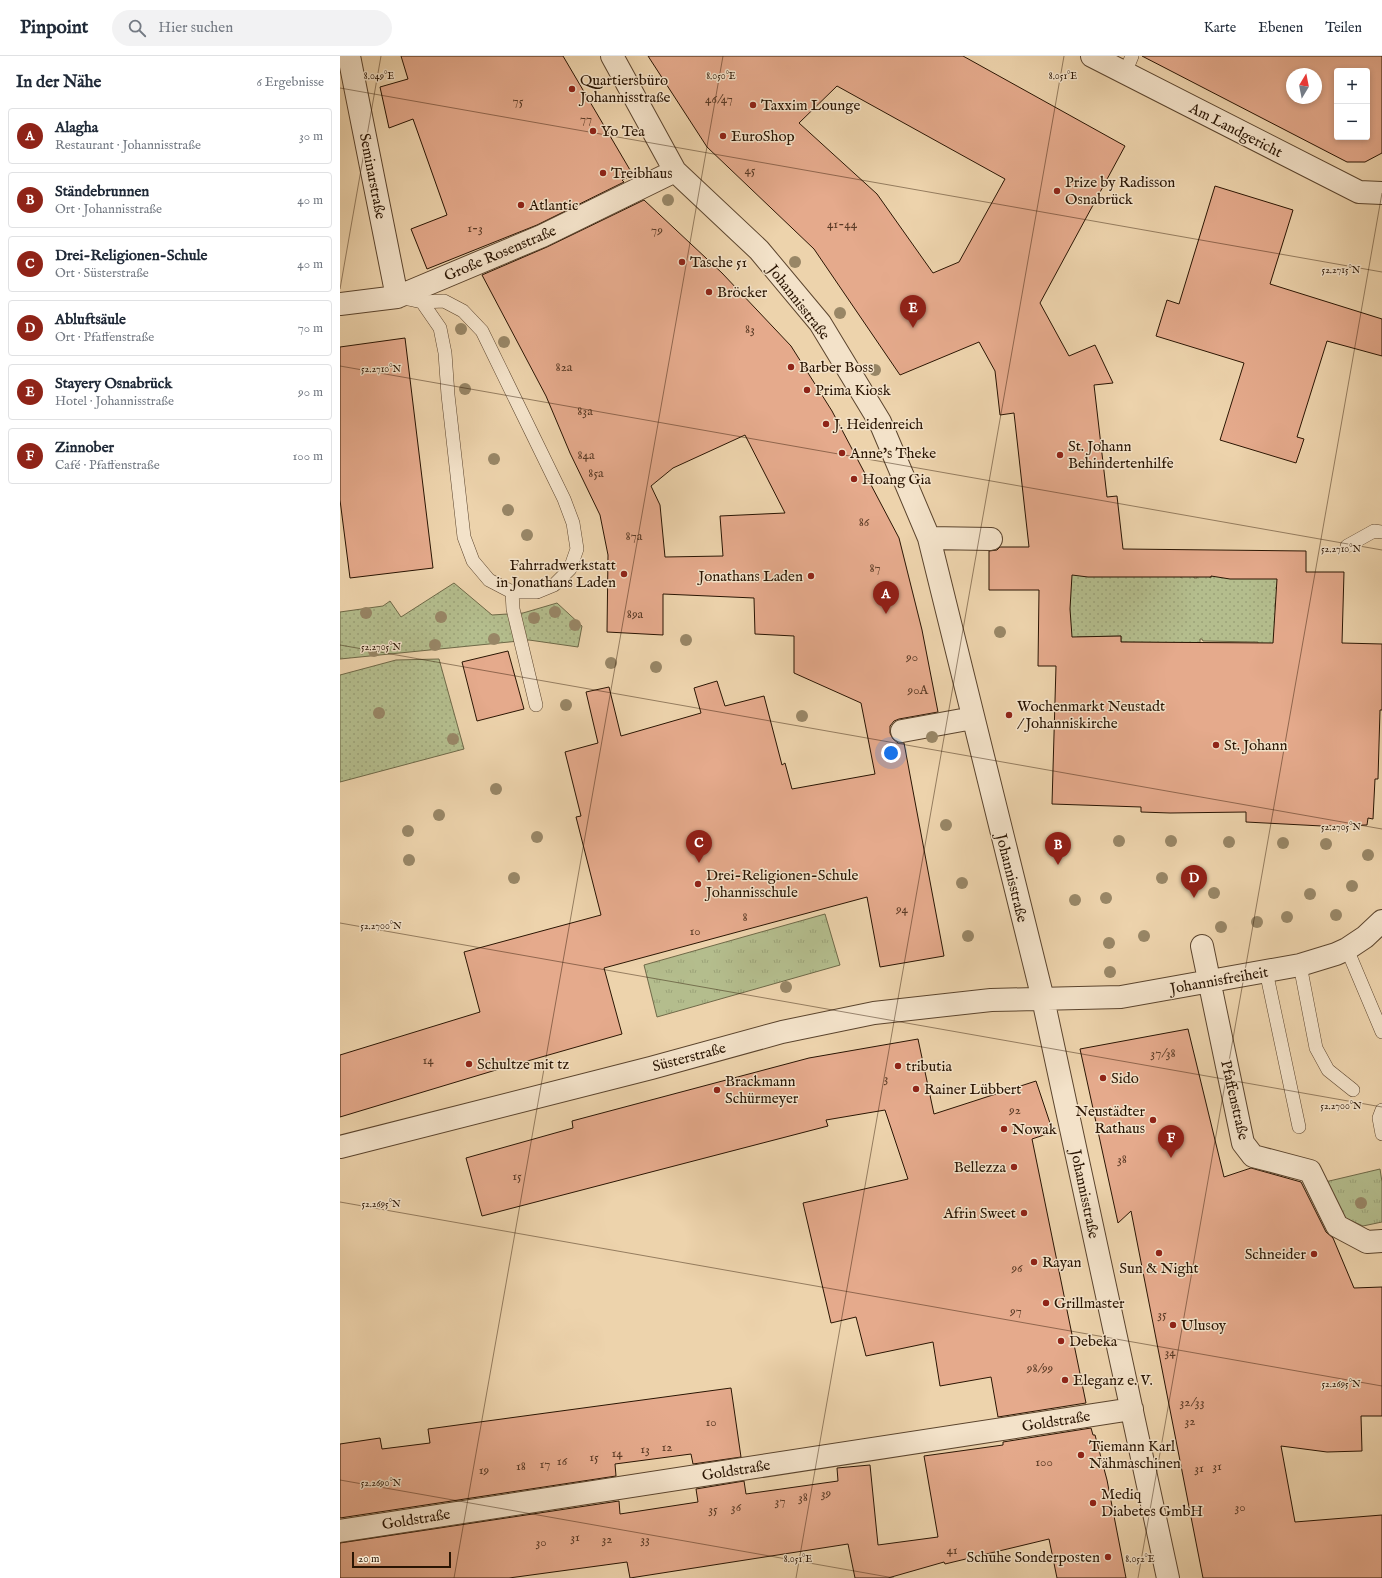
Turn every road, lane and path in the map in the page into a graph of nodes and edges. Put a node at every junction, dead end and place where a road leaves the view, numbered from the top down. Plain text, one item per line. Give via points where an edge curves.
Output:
1 (349, 56) edge
2 (612, 56) edge
3 (1092, 56) edge
4 (1128, 64) edge
5 (675, 172) junction
6 (1382, 193) edge
7 (397, 297) junction
8 (422, 302) junction
9 (340, 304) edge
10 (1382, 532) edge
11 (929, 538) junction
12 (991, 539) dead end
13 (1347, 546) dead end
14 (512, 592) junction
15 (536, 705) dead end
16 (973, 718) junction
17 (902, 731) dead end
18 (1381, 923) edge
19 (1202, 946) dead end
20 (1347, 949) junction
21 (1300, 964) junction
22 (1266, 971) junction
23 (1208, 982) junction
24 (1043, 999) junction
25 (1382, 1032) edge
26 (1353, 1090) dead end
27 (1382, 1110) edge
28 (1299, 1127) dead end
29 (1382, 1134) edge
30 (340, 1147) edge
31 (1382, 1241) edge
32 (1132, 1409) junction
33 (340, 1531) edge
34 (1168, 1578) edge

1 - 7 street, Seminarstraße
2 - 5 street, Johannisstraße
3 - 4 street, Am Landgericht
4 - 6 street, Am Landgericht via 1359,192
5 - 7 street, Große Rosenstraße via 542,236
5 - 11 street, Johannisstraße via 758,250 820,323 880,422
7 - 8 lane
7 - 9 street, Große Rosenstraße
8 - 14 lane via 440,328 445,353 464,537 473,561 489,580
8 - 14 lane via 444,301 463,311 482,331 564,499 573,523 577,549 570,569 554,584 537,592
10 - 13 lane via 1374,531
11 - 12 street
11 - 16 street, Johannisstraße
14 - 15 lane via 513,609
16 - 17 street
16 - 24 street, Johannisstraße
18 - 20 street, Johannisfreiheit
19 - 23 street, Pfaffenstraße
20 - 21 street, Johannisfreiheit
20 - 25 lane
21 - 22 street, Johannisfreiheit
21 - 26 lane via 1316,1048 1328,1070
22 - 23 street, Johannisfreiheit
22 - 28 lane
23 - 24 street, Johannisfreiheit via 1121,997
23 - 31 street, Pfaffenstraße via 1243,1143 1253,1156 1310,1171 1336,1226 1366,1242
24 - 30 street, Süsterstraße via 991,1000 874,1013 782,1032
24 - 32 street, Johannisstraße
27 - 29 lane via 1379,1118
32 - 33 street, Goldstraße
32 - 34 street, Johannisstraße

